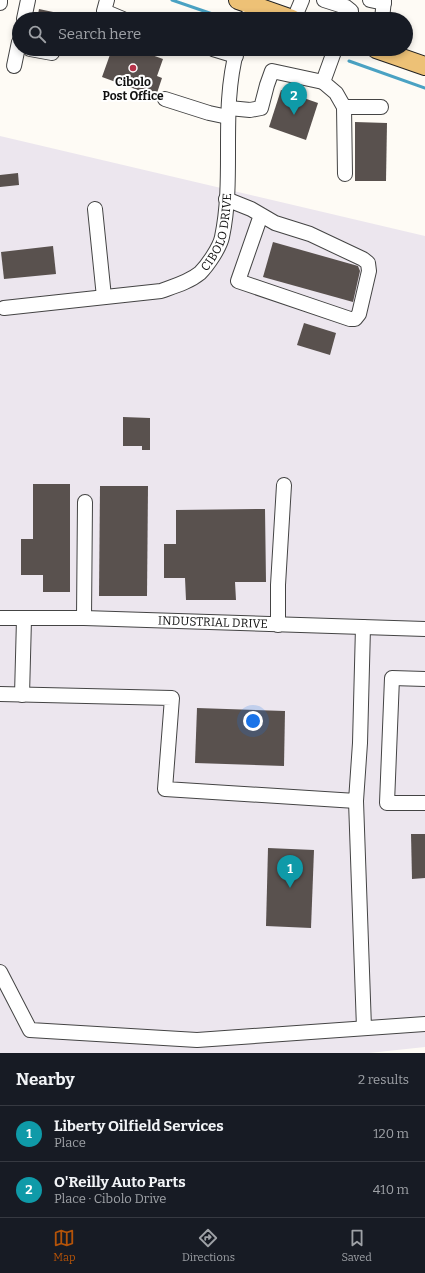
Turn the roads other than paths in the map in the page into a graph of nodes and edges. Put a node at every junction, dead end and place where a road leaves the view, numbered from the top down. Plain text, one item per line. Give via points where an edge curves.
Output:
1 (0, 0) edge
2 (28, 0) edge
3 (107, 0) edge
4 (302, 0) edge
5 (324, 0) edge
6 (380, 1) edge
7 (0, 3) edge
8 (246, 8) edge
9 (25, 12) edge
10 (106, 12) edge
11 (263, 12) edge
12 (296, 12) edge
13 (351, 12) edge
14 (381, 12) edge
15 (18, 56) edge
16 (236, 56) edge
17 (332, 56) edge
18 (396, 56) edge
19 (14, 66) dead end
20 (425, 66) edge
21 (323, 82) junction
22 (165, 99) dead end
23 (344, 106) junction
24 (381, 106) dead end
25 (228, 112) junction
26 (345, 174) dead end
27 (226, 199) junction
28 (95, 209) dead end
29 (261, 215) junction
30 (104, 297) junction
31 (4, 308) dead end
32 (284, 485) dead end
33 (85, 502) dead end
34 (0, 618) edge
35 (84, 618) junction
36 (24, 619) junction
37 (278, 625) junction
38 (363, 627) junction
39 (425, 629) edge
40 (425, 679) edge
41 (0, 694) edge
42 (22, 695) junction
43 (356, 801) junction
44 (425, 803) edge
45 (0, 972) edge
46 (425, 1024) edge
47 (364, 1028) junction

1 - 7 street
2 - 9 street
3 - 10 street via 104,11
4 - 12 street
5 - 13 street via 346,7
6 - 14 street
8 - 11 main road
15 - 19 street
16 - 25 street, CIBOLO DRIVE
17 - 21 street
18 - 20 main road
21 - 23 street via 336,93
21 - 25 street via 272,71 261,108
22 - 25 street via 208,113
23 - 24 street
23 - 26 street
25 - 27 street, CIBOLO DRIVE
27 - 29 street
27 - 30 street, CIBOLO DRIVE via 222,238 200,273 181,284 161,291
28 - 30 street
29 - 29 street via 275,223 310,234 368,264 369,272 360,314 355,319 289,300 238,281
30 - 31 street, CIBOLO DRIVE
32 - 37 street
33 - 35 street
34 - 36 street, INDUSTRIAL DRIVE
35 - 36 street, INDUSTRIAL DRIVE
35 - 37 street, INDUSTRIAL DRIVE
36 - 42 street
37 - 38 street, INDUSTRIAL DRIVE
38 - 39 street, INDUSTRIAL DRIVE
38 - 43 street
40 - 44 street via 392,678 387,803
41 - 42 street
42 - 43 street via 172,698 165,789
43 - 47 street
45 - 47 street via 30,1030 197,1040
46 - 47 street

